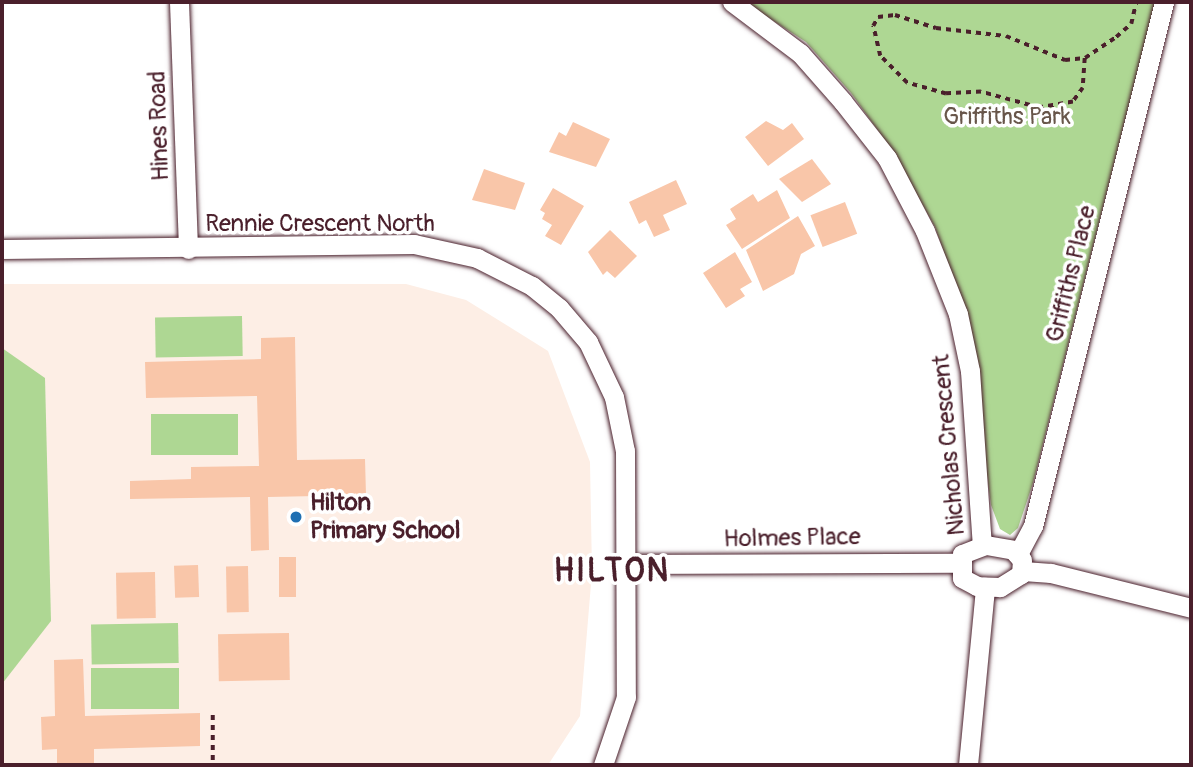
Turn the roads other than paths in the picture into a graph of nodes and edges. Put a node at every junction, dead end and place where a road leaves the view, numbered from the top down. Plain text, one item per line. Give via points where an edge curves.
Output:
1 (179, 2) edge
2 (732, 2) edge
3 (1164, 2) edge
4 (2, 249) edge
5 (188, 249) junction
6 (982, 546) junction
7 (958, 563) junction
8 (1021, 563) junction
9 (626, 564) junction
10 (985, 587) junction
11 (1191, 608) edge
12 (603, 765) edge
13 (968, 765) edge

1 - 5 street, Hines Road
2 - 6 street, Nicholas Crescent via 800,53 844,102 887,158 925,231 965,343
3 - 8 street, Griffiths Place
4 - 5 street, Rennie Crescent North
5 - 9 street, Rennie Crescent North via 414,244 477,258 532,286 575,324 614,397 625,451
6 - 7 street via 968,549
6 - 8 street
7 - 9 street, Holmes Place
7 - 10 street via 962,578
8 - 10 street via 1010,583
8 - 11 street
9 - 12 street, Rennie Crescent North via 626,696
10 - 13 street

